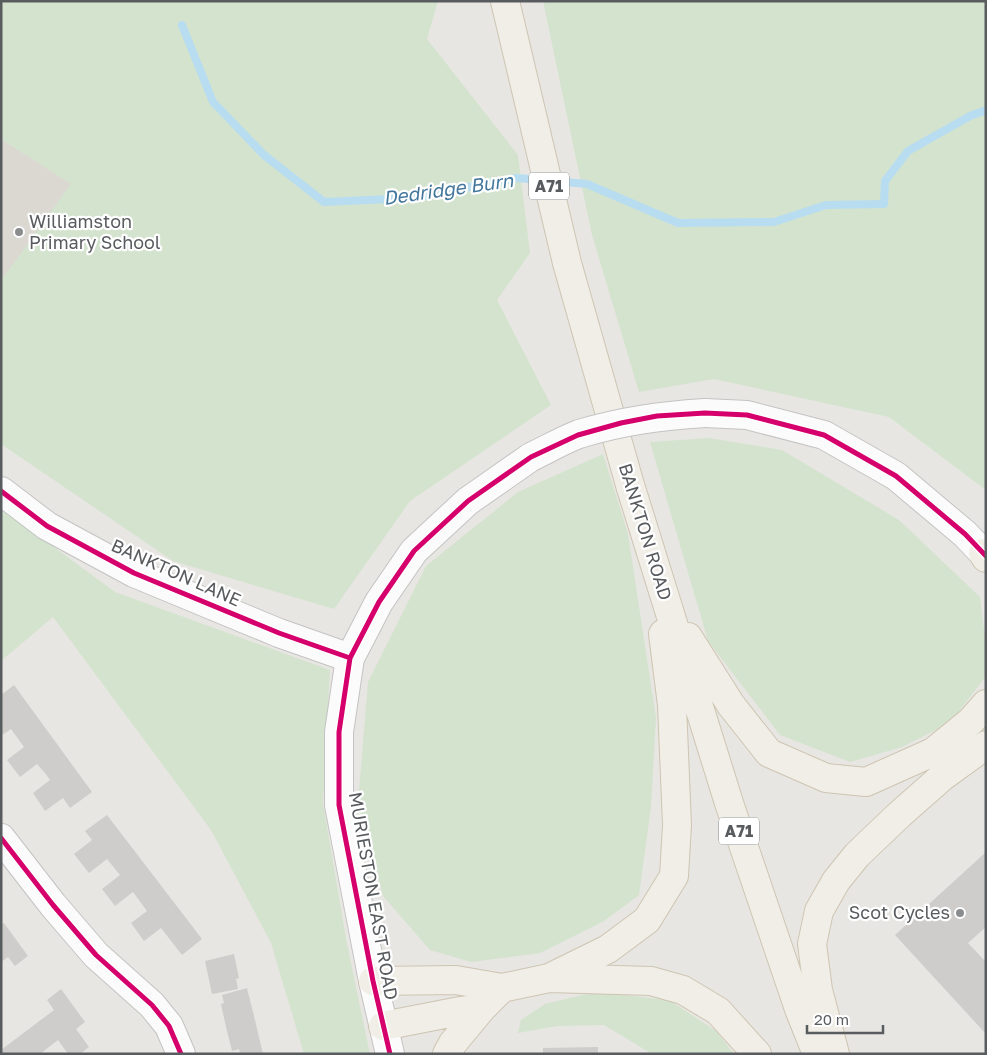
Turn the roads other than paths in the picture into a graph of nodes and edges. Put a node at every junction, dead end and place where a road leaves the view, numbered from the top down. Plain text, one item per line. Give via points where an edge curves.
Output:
1 (505, 1) edge
2 (1, 491) edge
3 (985, 556) edge
4 (655, 566) junction
5 (668, 606) junction
6 (350, 658) junction
7 (986, 704) edge
8 (986, 746) edge
9 (1, 838) edge
10 (549, 978) junction
11 (373, 981) junction
12 (502, 988) junction
13 (482, 1008) junction
14 (383, 1026) junction
15 (181, 1054) edge
16 (390, 1054) edge
17 (447, 1054) edge
18 (758, 1054) edge
19 (817, 1054) edge
20 (835, 1054) edge

1 - 4 main road, BANKTON ROAD / A71 via 567,263
2 - 6 street, BANKTON LANE via 47,526 134,573 279,633
3 - 6 street, MURIESTON EAST ROAD, bridge via 965,534 896,476 824,435 747,415 657,416 578,435 530,457 468,501 414,551 378,602
4 - 5 main road, BANKTON ROAD / A71
4 - 10 main road via 672,705 677,825 674,876 646,920 608,949
5 - 7 main road via 731,705 769,753 826,778 866,782 933,752 971,721
5 - 19 main road, BANKTON ROAD / A71 via 729,803
6 - 11 street, MURIESTON EAST ROAD via 339,732 338,805
8 - 20 main road via 942,777 857,855 836,881 819,911 812,944 818,990
9 - 15 street via 96,955 152,1005 169,1026
10 - 12 main road
10 - 18 main road via 650,981 683,990 718,1011
11 - 12 main road via 456,980
11 - 14 street, MURIESTON EAST ROAD
12 - 13 main road
13 - 14 main road
13 - 17 main road
14 - 16 street, MURIESTON EAST ROAD

